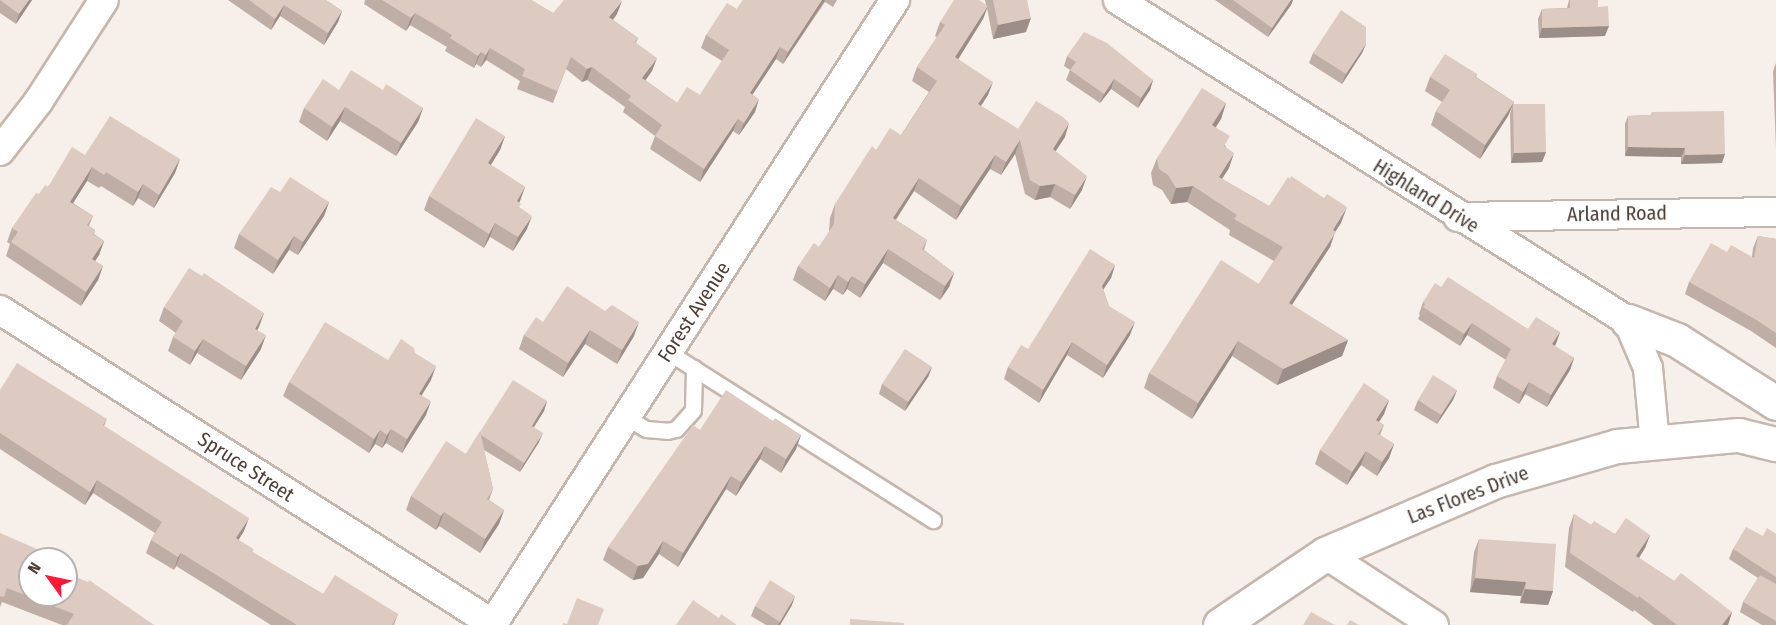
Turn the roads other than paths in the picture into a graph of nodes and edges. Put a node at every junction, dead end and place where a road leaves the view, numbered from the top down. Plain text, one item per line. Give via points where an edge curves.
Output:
1 (104, 0) edge
2 (895, 0) edge
3 (1118, 0) edge
4 (0, 151) edge
5 (1776, 212) edge
6 (1458, 217) junction
7 (0, 310) edge
8 (1628, 321) junction
9 (668, 352) junction
10 (694, 368) junction
11 (1776, 403) edge
12 (626, 417) junction
13 (1655, 443) junction
14 (1776, 444) edge
15 (933, 520) dead end
16 (1325, 554) junction
17 (493, 625) edge
18 (1220, 625) edge
19 (1434, 625) edge

1 - 4 street via 38,102
2 - 9 street, Forest Avenue
3 - 6 street, Highland Drive
5 - 6 street, Arland Road
6 - 8 street, Highland Drive
7 - 17 street, Spruce Street
8 - 11 street via 1677,340
8 - 13 street via 1648,368
9 - 10 lane
9 - 12 street, Forest Avenue
10 - 12 lane via 693,410 675,429 646,429
10 - 15 lane
12 - 17 street, Forest Avenue
13 - 14 street, Las Flores Drive via 1739,435
13 - 16 street, Las Flores Drive via 1617,446 1495,481
16 - 18 street, Las Flores Drive
16 - 19 street

